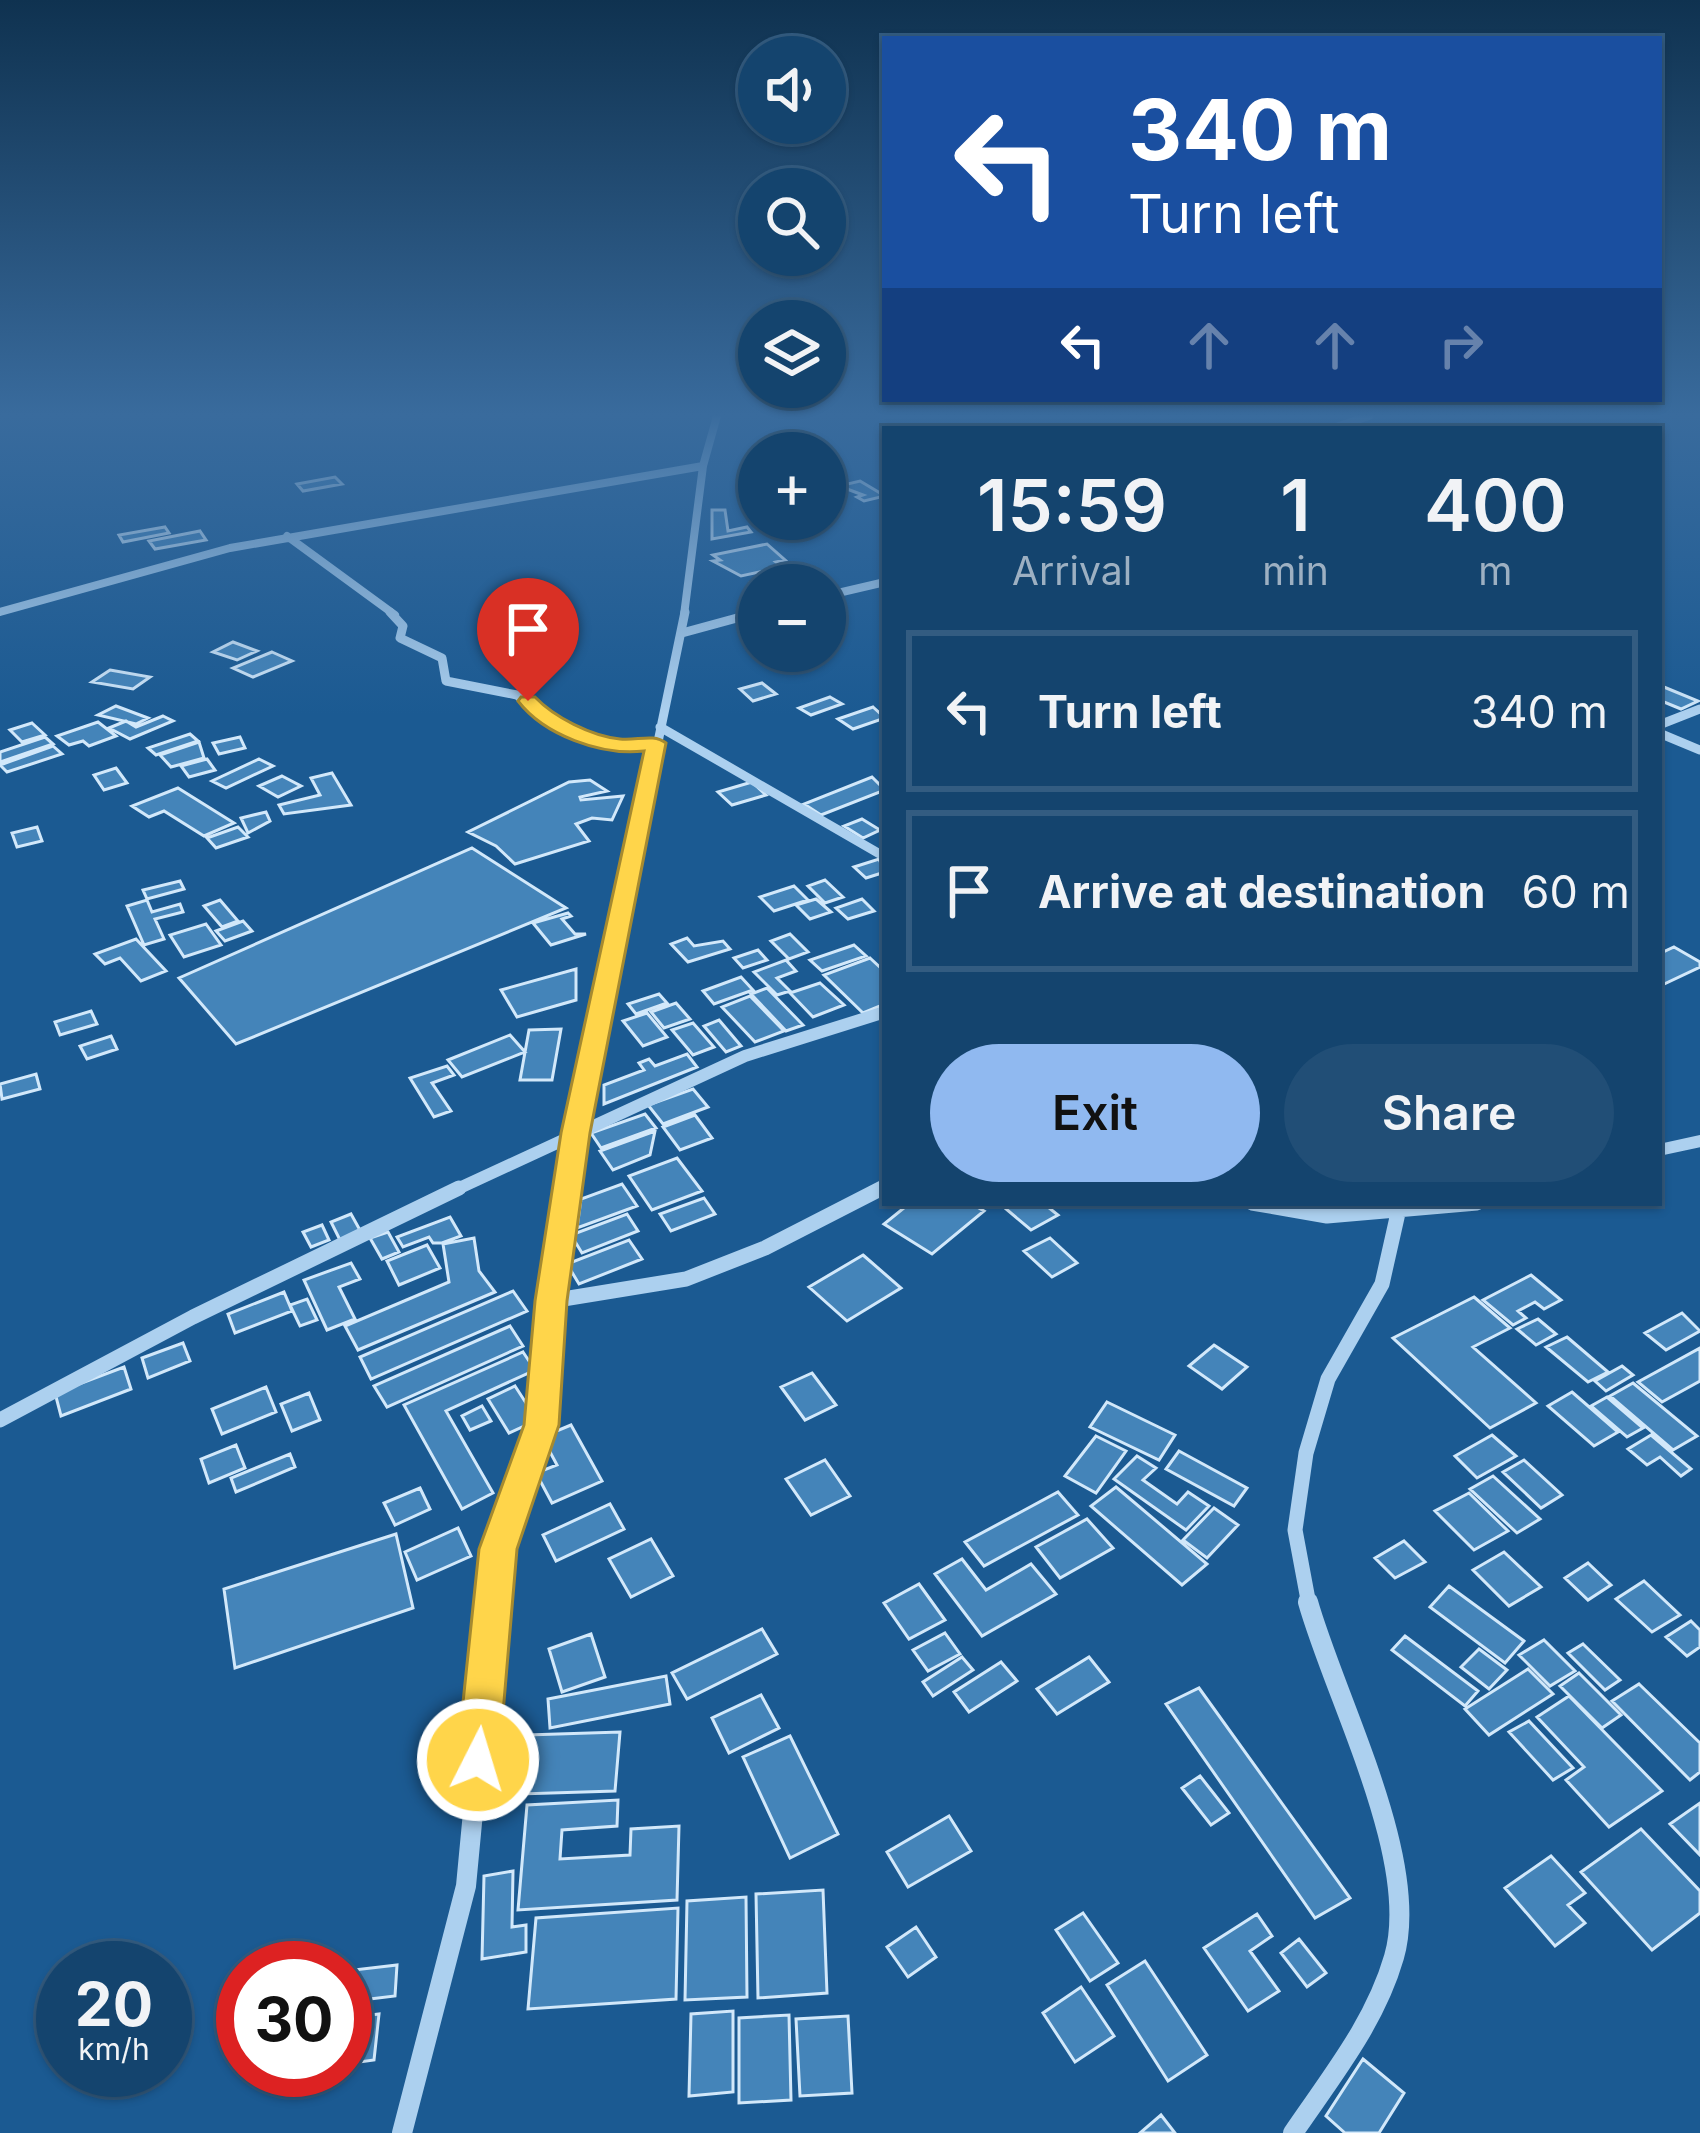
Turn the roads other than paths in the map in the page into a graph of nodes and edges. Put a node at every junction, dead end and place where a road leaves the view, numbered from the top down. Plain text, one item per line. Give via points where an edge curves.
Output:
1 (409, 516) edge
2 (697, 516) edge
3 (287, 536) junction
4 (882, 583) edge
5 (846, 591) edge
6 (0, 612) edge
7 (738, 618) edge
8 (682, 633) junction
9 (1700, 709) edge
10 (1662, 728) edge
11 (1662, 731) edge
12 (658, 735) junction
13 (1700, 750) edge
14 (882, 855) edge
15 (882, 1013) edge
16 (575, 1133) junction
17 (1700, 1141) edge
18 (1662, 1149) edge
19 (882, 1188) edge
20 (1269, 1206) edge
21 (1453, 1206) edge
22 (1398, 1213) junction
23 (551, 1301) junction
24 (0, 1420) edge
25 (402, 2133) edge
26 (1293, 2133) edge

1 - 3 street
2 - 8 street
3 - 6 street
3 - 12 street via 398,617 400,638 442,658 446,681 518,695 541,716 602,742 626,746
4 - 5 street
7 - 8 street
8 - 12 street
9 - 10 street
11 - 13 street
12 - 14 street
12 - 16 street
15 - 16 street via 778,1044
16 - 23 street
16 - 24 street
17 - 18 street
19 - 23 street via 686,1280
20 - 22 street via 1327,1216
21 - 22 street
22 - 26 street via 1382,1285 1326,1382 1294,1528 1327,1670 1401,1896 1398,1947 1365,2032
23 - 25 street via 542,1425 498,1549 466,1886

